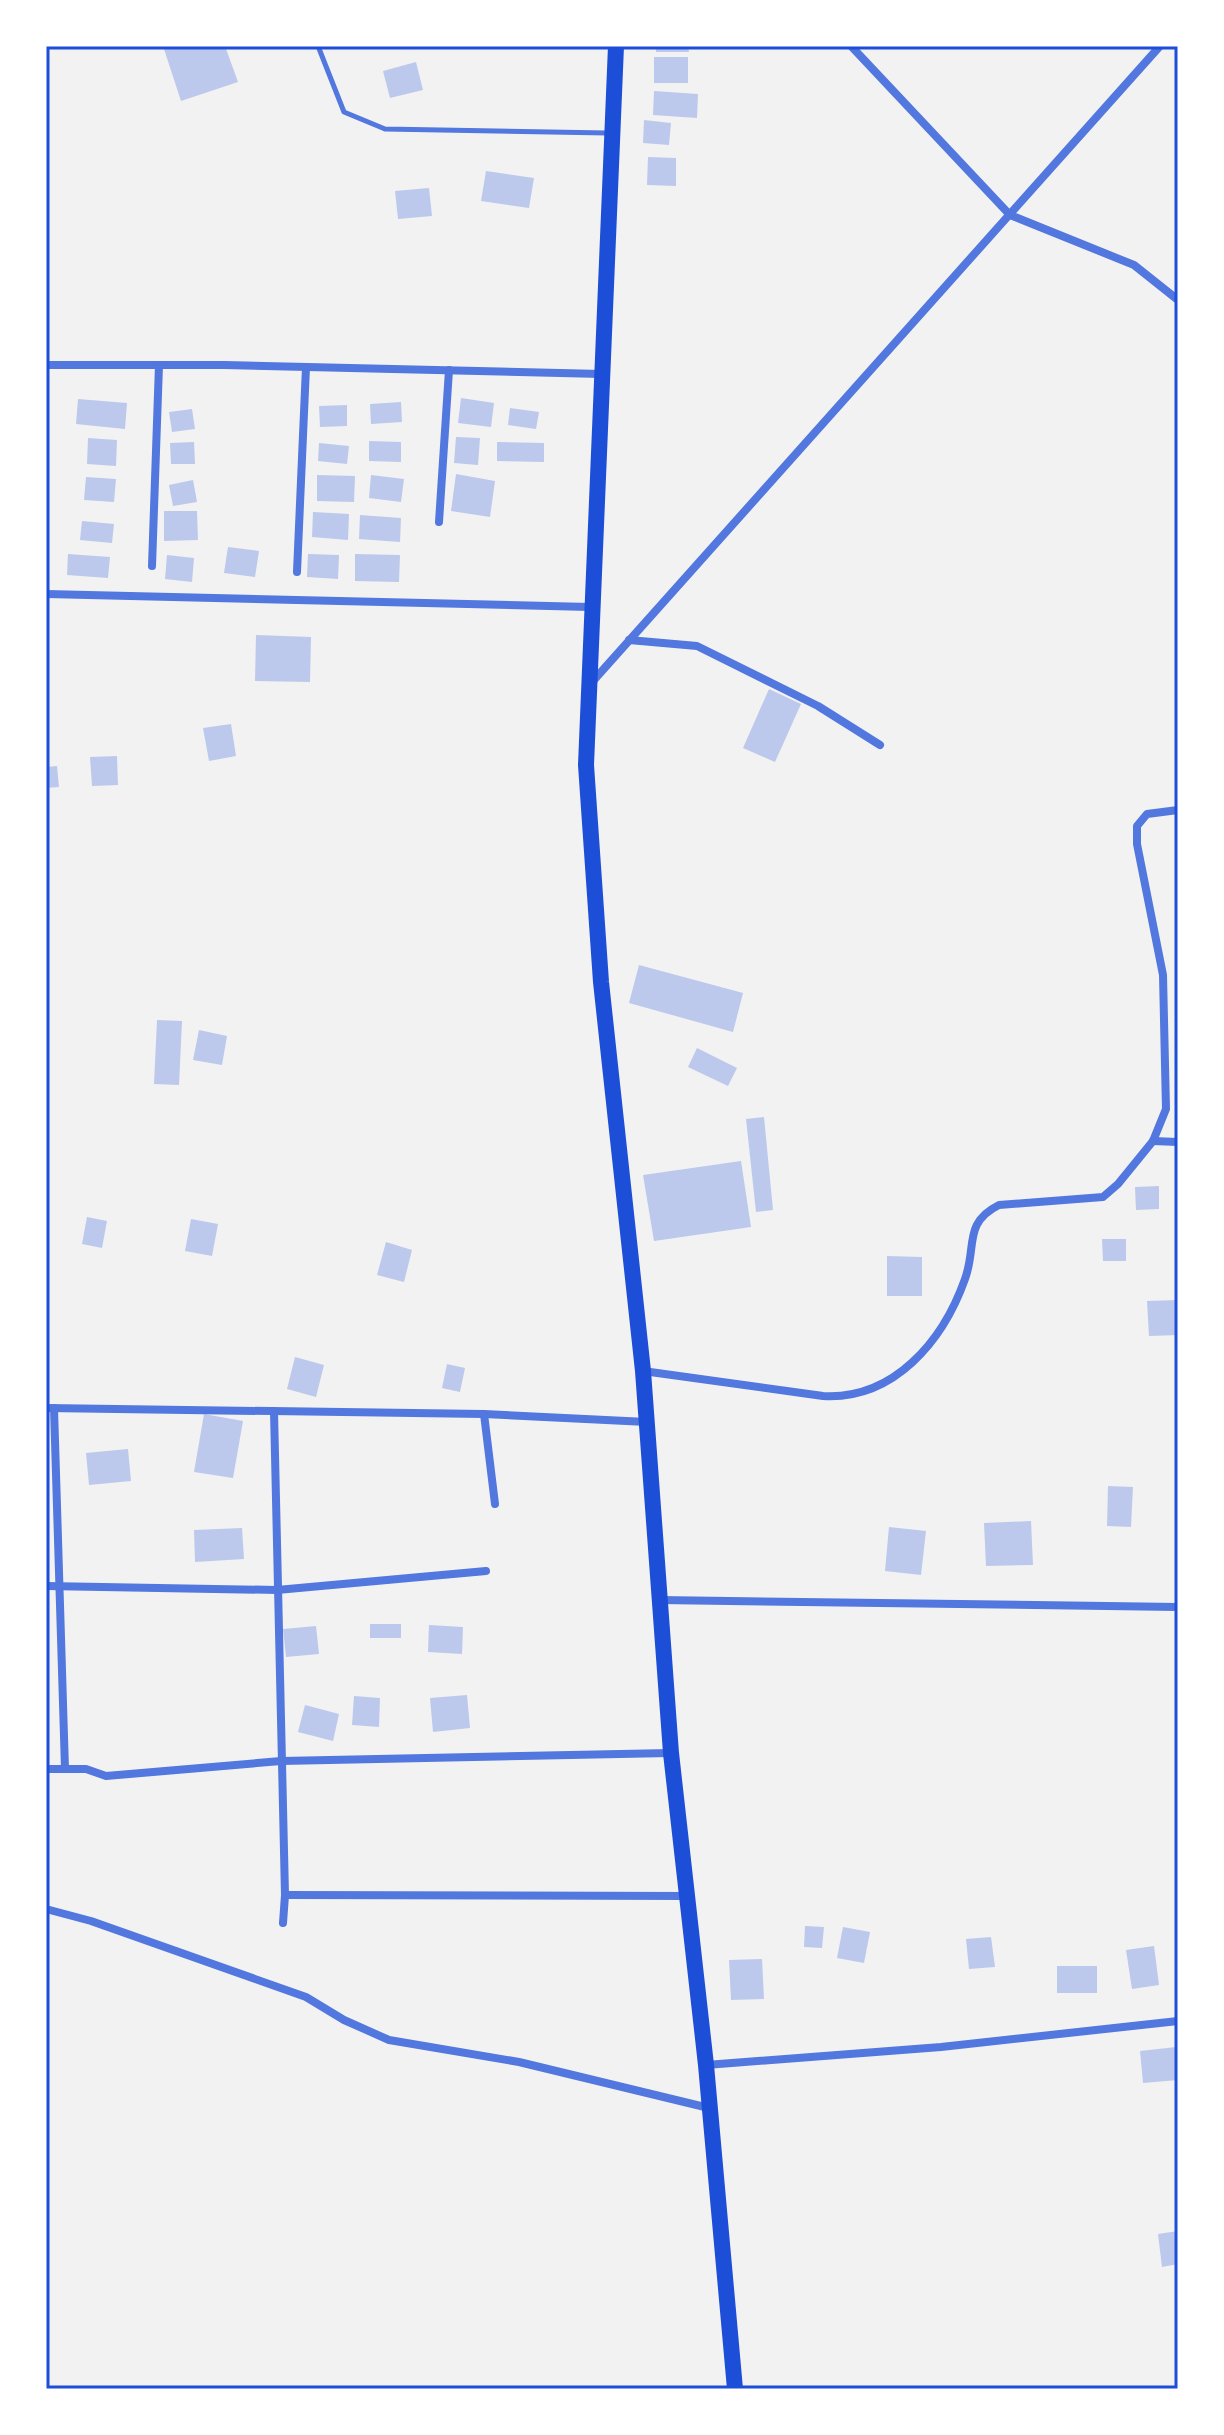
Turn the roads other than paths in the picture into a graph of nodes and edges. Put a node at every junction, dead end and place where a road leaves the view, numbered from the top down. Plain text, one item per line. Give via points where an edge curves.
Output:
1 (318, 46) edge
2 (616, 46) edge
3 (851, 46) edge
4 (1160, 46) edge
5 (612, 133) junction
6 (1010, 215) junction
7 (1178, 300) edge
8 (46, 365) edge
9 (159, 365) junction
10 (306, 367) junction
11 (449, 370) junction
12 (602, 374) junction
13 (439, 522) dead end
14 (152, 566) dead end
15 (297, 572) dead end
16 (46, 594) edge
17 (590, 607) junction
18 (629, 640) junction
19 (589, 684) junction
20 (880, 745) dead end
21 (1178, 810) edge
22 (1153, 1141) junction
23 (1178, 1142) edge
24 (643, 1371) junction
25 (50, 1408) edge
26 (274, 1411) junction
27 (484, 1414) junction
28 (647, 1422) junction
29 (495, 1504) dead end
30 (486, 1571) dead end
31 (46, 1586) edge
32 (58, 1586) junction
33 (277, 1590) junction
34 (658, 1600) junction
35 (1178, 1607) edge
36 (671, 1753) junction
37 (281, 1761) junction
38 (46, 1769) edge
39 (65, 1769) junction
40 (285, 1895) junction
41 (688, 1896) junction
42 (46, 1909) edge
43 (283, 1923) dead end
44 (1178, 2021) edge
45 (706, 2065) junction
46 (709, 2108) junction
47 (735, 2389) edge

1 - 5 lane via 344,112 385,129
2 - 5 highway
3 - 6 street
4 - 6 street
5 - 12 highway
6 - 7 street via 1134,265
6 - 18 street
8 - 9 street
9 - 10 street
9 - 14 street
10 - 11 street
10 - 15 street
11 - 12 street
11 - 13 street
12 - 17 highway
16 - 17 street
17 - 19 highway
18 - 19 street
18 - 20 street via 697,646 818,706
19 - 24 highway via 586,765 601,982
21 - 22 street via 1147,814 1137,826 1163,975 1166,1109
22 - 23 street
22 - 24 street via 1103,1197 999,1205 986,1211 975,1222 965,1278 929,1349 875,1388 845,1397 823,1396
24 - 28 highway
25 - 26 street
25 - 32 street
26 - 27 street
26 - 33 street
27 - 28 street
27 - 29 street
28 - 34 highway
30 - 33 street
31 - 32 street
32 - 33 street
32 - 39 street
33 - 37 street
34 - 35 street
34 - 36 highway
36 - 37 street
36 - 41 highway
37 - 39 street via 106,1776
37 - 40 street
38 - 39 street
40 - 41 street
40 - 43 street
41 - 45 highway
42 - 46 street via 306,1997 389,2040 519,2062
44 - 45 street
45 - 46 highway
46 - 47 highway

